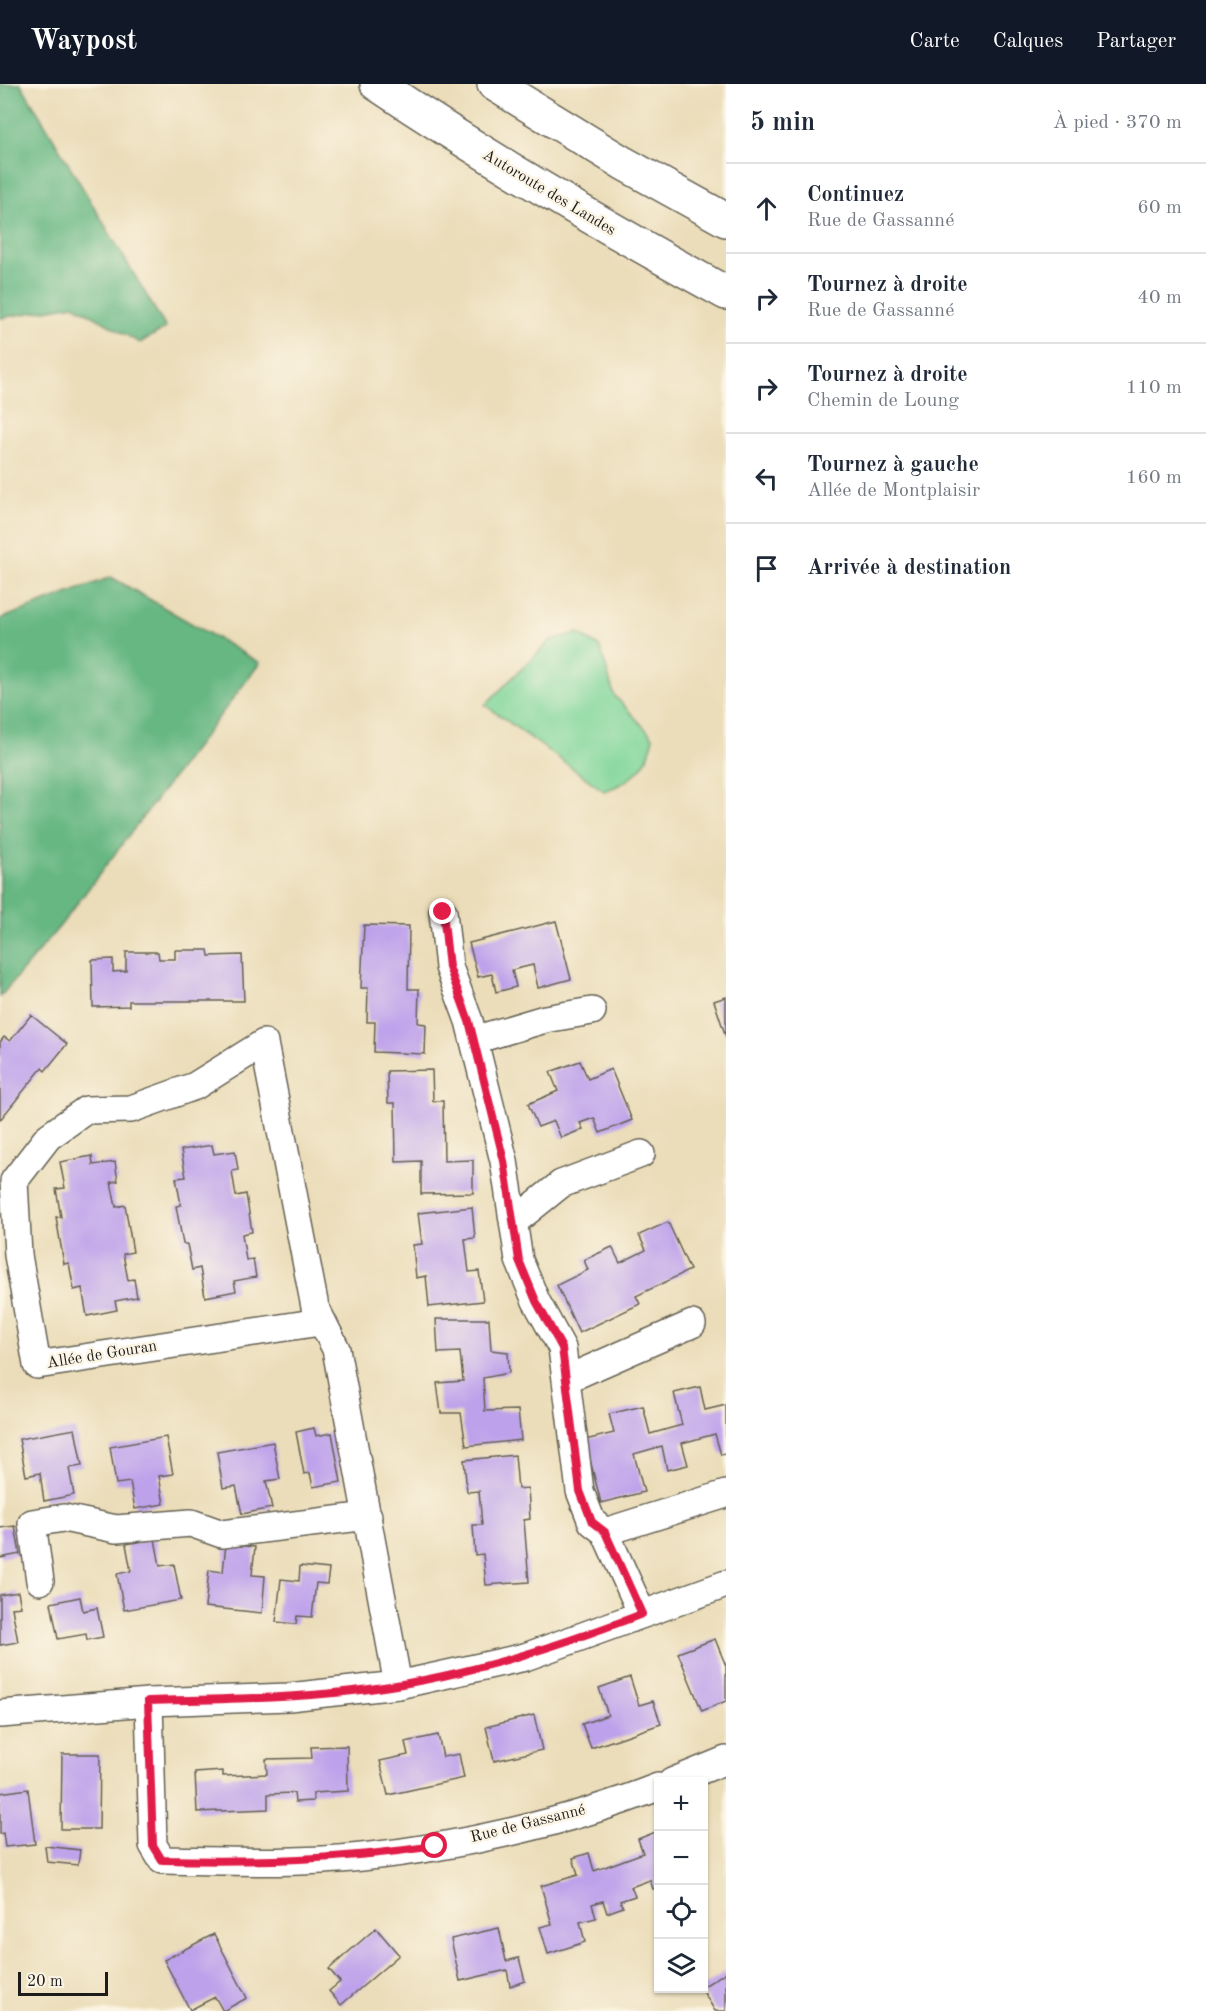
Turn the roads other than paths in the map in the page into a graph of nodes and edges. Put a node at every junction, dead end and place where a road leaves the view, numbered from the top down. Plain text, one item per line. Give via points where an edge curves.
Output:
1 (377, 84) edge
2 (494, 84) edge
3 (726, 220) edge
4 (726, 293) edge
5 (443, 912) dead end
6 (592, 1011) dead end
7 (474, 1040) junction
8 (641, 1154) dead end
9 (515, 1221) junction
10 (320, 1322) junction
11 (692, 1324) dead end
12 (567, 1379) junction
13 (726, 1494) edge
14 (368, 1516) junction
15 (605, 1532) junction
16 (40, 1581) dead end
17 (726, 1584) edge
18 (642, 1614) junction
19 (398, 1685) junction
20 (148, 1701) junction
21 (0, 1714) edge
22 (726, 1760) edge
23 (684, 1777) edge
24 (654, 1788) edge

1 - 4 highway, Autoroute des Landes via 583,215
2 - 3 highway
5 - 7 street via 449,967
6 - 7 street via 545,1019
7 - 9 street
8 - 9 street via 561,1184
9 - 12 street via 519,1260 562,1348
10 - 10 street, Allée de Gouran via 264,1043 195,1086 131,1109 86,1110 48,1137 14,1181 18,1255 37,1365
10 - 14 street, Allée de Gouran via 336,1349
11 - 12 street
12 - 15 street via 580,1491 592,1522
13 - 15 street
14 - 16 street via 222,1534 191,1523 116,1529 64,1518 32,1523
14 - 19 street, Allée de Gouran
15 - 18 street
17 - 18 street
18 - 19 street via 525,1657
19 - 20 street via 288,1697
20 - 21 street
20 - 24 street, Rue de Gassanné via 153,1845 162,1860 261,1862 362,1857 519,1829
22 - 23 street

